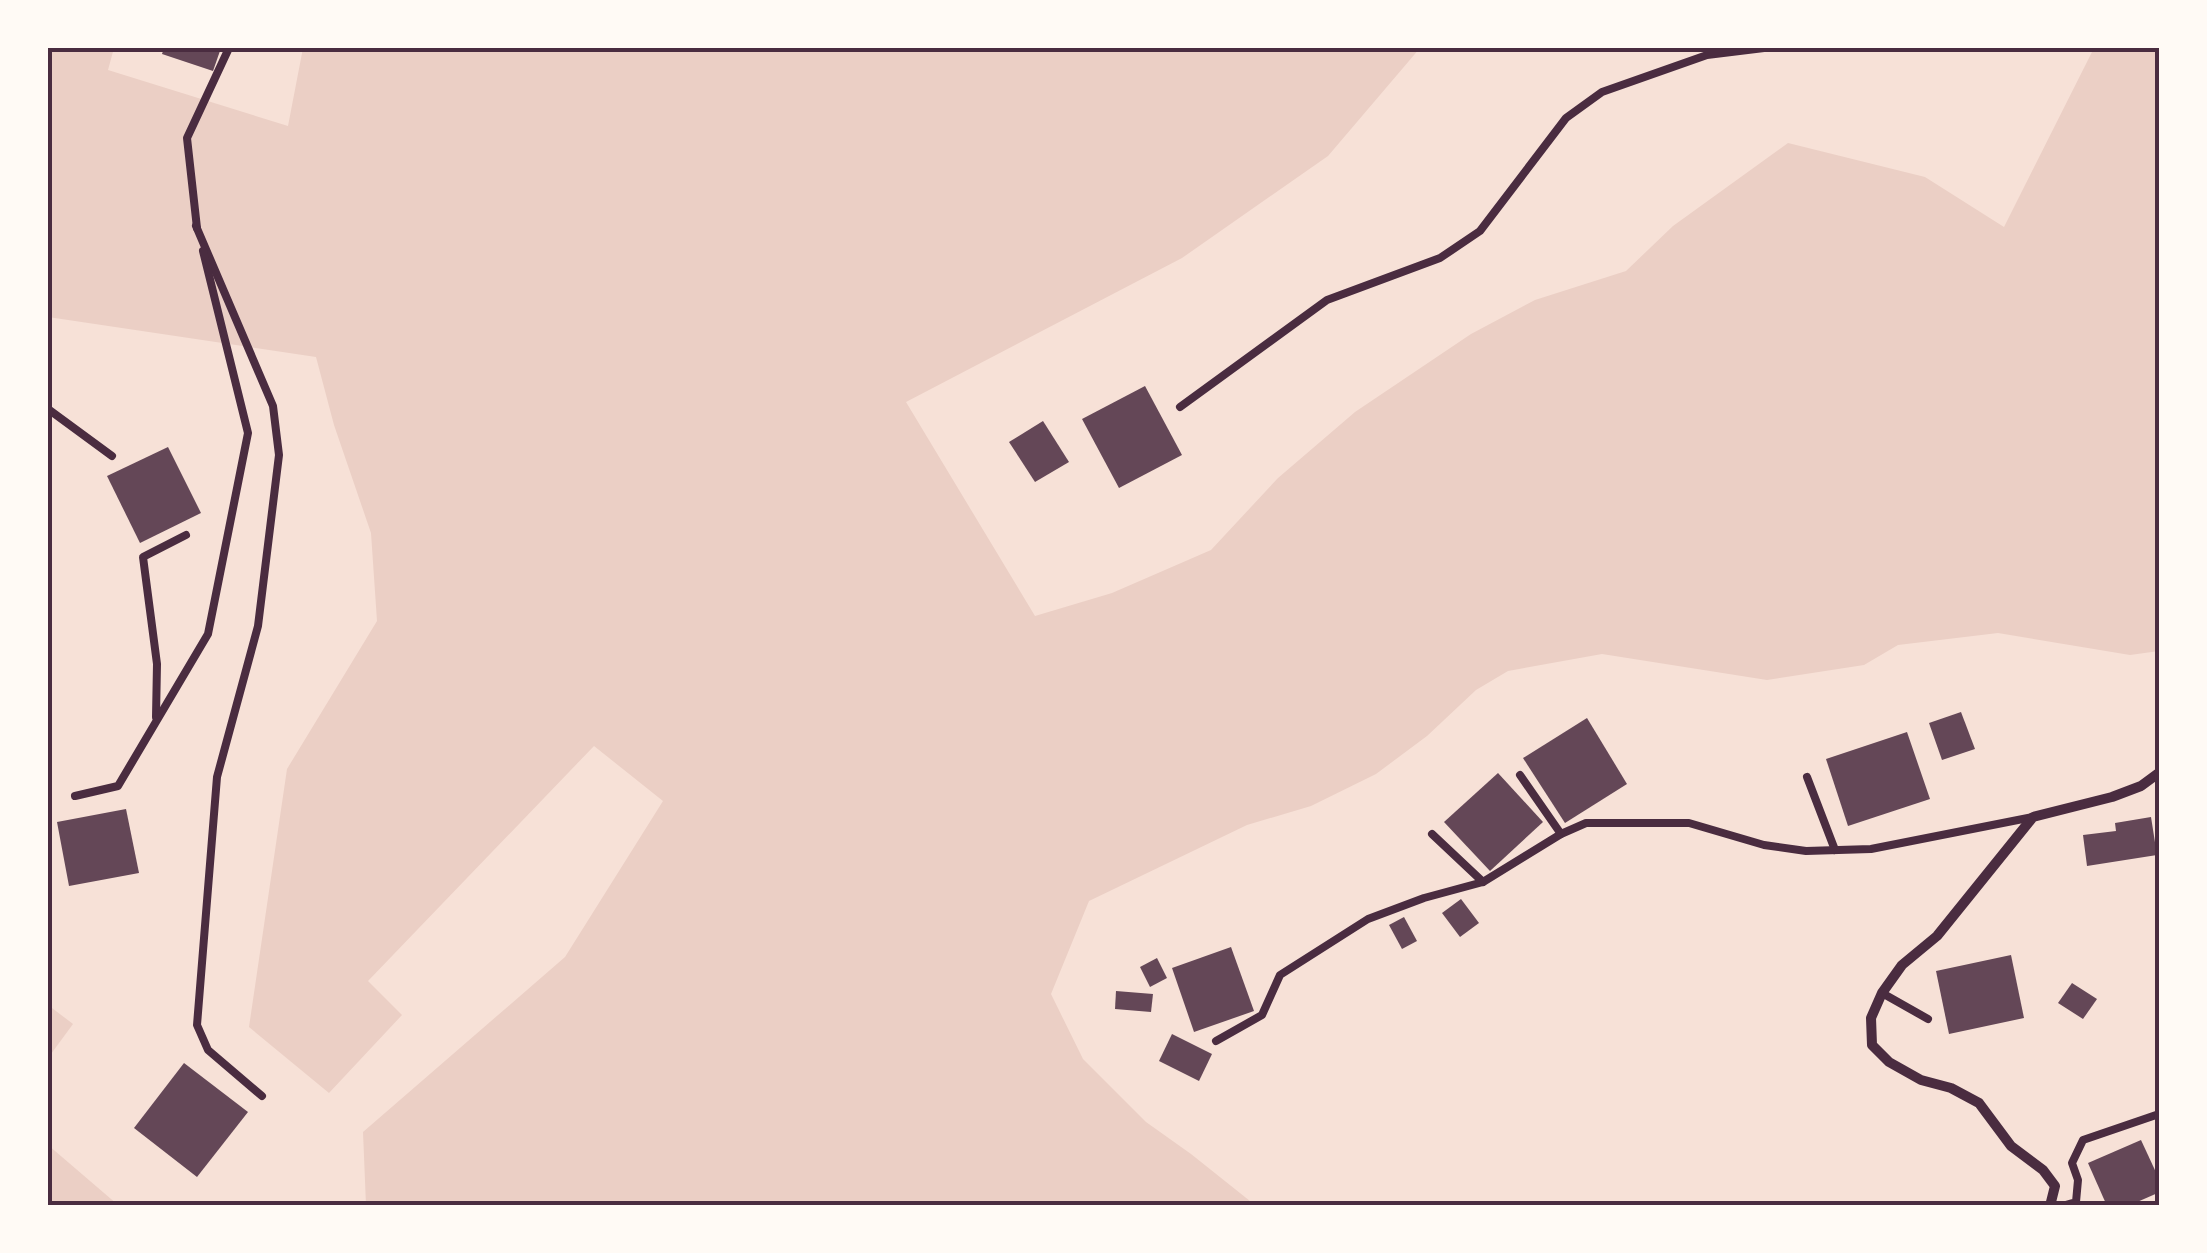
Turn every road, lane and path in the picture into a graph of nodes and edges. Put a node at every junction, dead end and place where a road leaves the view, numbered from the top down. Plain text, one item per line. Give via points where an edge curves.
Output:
1 (229, 48) edge
2 (1764, 48) edge
3 (196, 226) junction
4 (1180, 408) dead end
5 (48, 409) edge
6 (112, 456) dead end
7 (186, 535) dead end
8 (156, 722) junction
9 (1520, 774) dead end
10 (1808, 777) dead end
11 (2159, 777) edge
12 (75, 796) dead end
13 (2034, 817) junction
14 (1432, 834) dead end
15 (1561, 834) junction
16 (1835, 850) junction
17 (1483, 882) junction
18 (1882, 993) junction
19 (1928, 1019) dead end
20 (1216, 1041) dead end
21 (262, 1096) dead end
22 (2160, 1116) edge
23 (2050, 1206) edge
24 (2062, 1206) edge

1 - 3 lane via 187,138
2 - 4 lane via 1707,55 1602,92 1566,118 1480,232 1440,258 1327,300
3 - 8 lane via 248,433 208,634
3 - 21 lane via 273,406 279,454 258,626 217,776 197,1024 208,1050
5 - 6 lane
7 - 8 lane via 143,558 157,664
8 - 12 lane via 118,786
9 - 15 lane
10 - 16 lane
11 - 13 street via 2112,798
13 - 16 lane via 1872,849
13 - 18 street
14 - 17 lane
15 - 16 lane via 1586,823 1688,824 1806,852
15 - 17 lane
17 - 20 lane via 1368,919 1280,975 1262,1015
18 - 19 lane
18 - 23 street via 1871,1018 1872,1045 1922,1080 1979,1103 2011,1146 2055,1186
22 - 24 lane via 2082,1140 2072,1163 2076,1202

